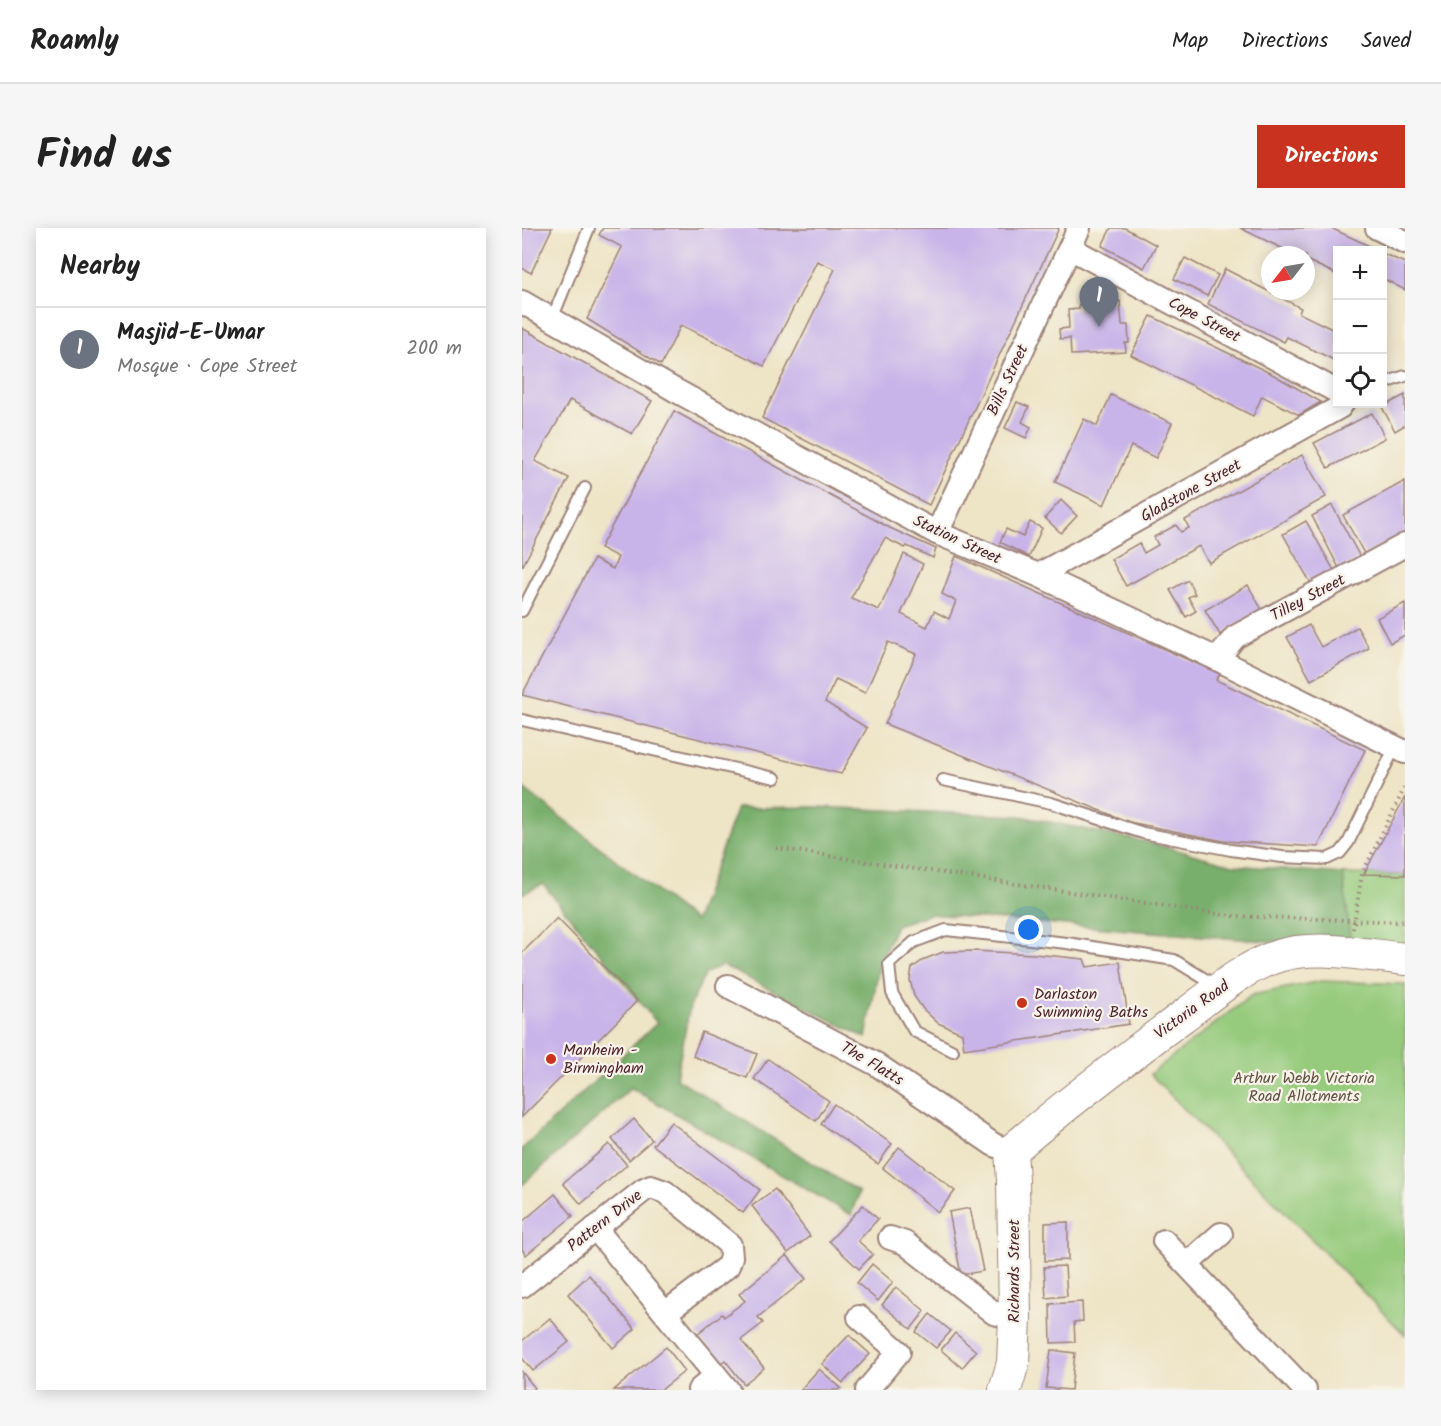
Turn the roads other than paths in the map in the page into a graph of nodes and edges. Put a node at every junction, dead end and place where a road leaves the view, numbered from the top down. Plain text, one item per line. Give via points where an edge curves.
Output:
1 (589, 228) edge
2 (1377, 228) edge
3 (1075, 238) edge
4 (1405, 242) edge
5 (522, 302) edge
6 (552, 319) junction
7 (1405, 376) edge
8 (1387, 383) edge
9 (1333, 389) edge
10 (1338, 408) edge
11 (585, 488) dead end
12 (937, 533) junction
13 (1405, 545) edge
14 (1038, 575) junction
15 (522, 611) edge
16 (1217, 659) junction
17 (522, 720) edge
18 (1402, 744) edge
19 (775, 778) dead end
20 (943, 780) dead end
21 (1405, 959) edge
22 (728, 986) dead end
23 (1221, 988) junction
24 (953, 1051) dead end
25 (1011, 1151) junction
26 (595, 1228) junction
27 (1221, 1234) dead end
28 (890, 1238) dead end
29 (1164, 1241) dead end
30 (1187, 1264) junction
31 (522, 1286) edge
32 (665, 1313) junction
33 (859, 1317) dead end
34 (1015, 1318) junction
35 (714, 1385) edge
36 (867, 1390) edge
37 (1005, 1390) edge
38 (1305, 1390) edge

1 - 6 lane
2 - 4 street
3 - 9 street, Cope Street
3 - 12 street, Bills Street
5 - 6 street, Station Street
6 - 12 street, Station Street
7 - 8 lane
10 - 14 street, Gladstone Street
11 - 15 lane
12 - 14 street, Station Street
13 - 16 street, Tilley Street via 1236,637
14 - 16 street, Station Street
16 - 18 street, Station Street
17 - 19 lane
18 - 20 lane via 1348,843 1340,853 1327,859 1282,857 1190,843 1143,833 1051,803
21 - 23 street, Victoria Road via 1299,952 1278,956
22 - 25 street, The Flatts via 876,1064 994,1145
23 - 24 lane via 1174,960 946,930 914,942 889,964 892,993 914,1032
23 - 25 street, Victoria Road via 1061,1108
25 - 34 street, Richards Street
26 - 31 street, Pattern Drive
26 - 32 street
26 - 32 street, Pattern Drive via 651,1188 665,1192 730,1245 728,1266
27 - 30 street
28 - 34 street via 905,1242 994,1313
29 - 30 street
30 - 38 street
32 - 35 street
33 - 36 street via 899,1352
34 - 37 street, Richards Street via 1012,1362

